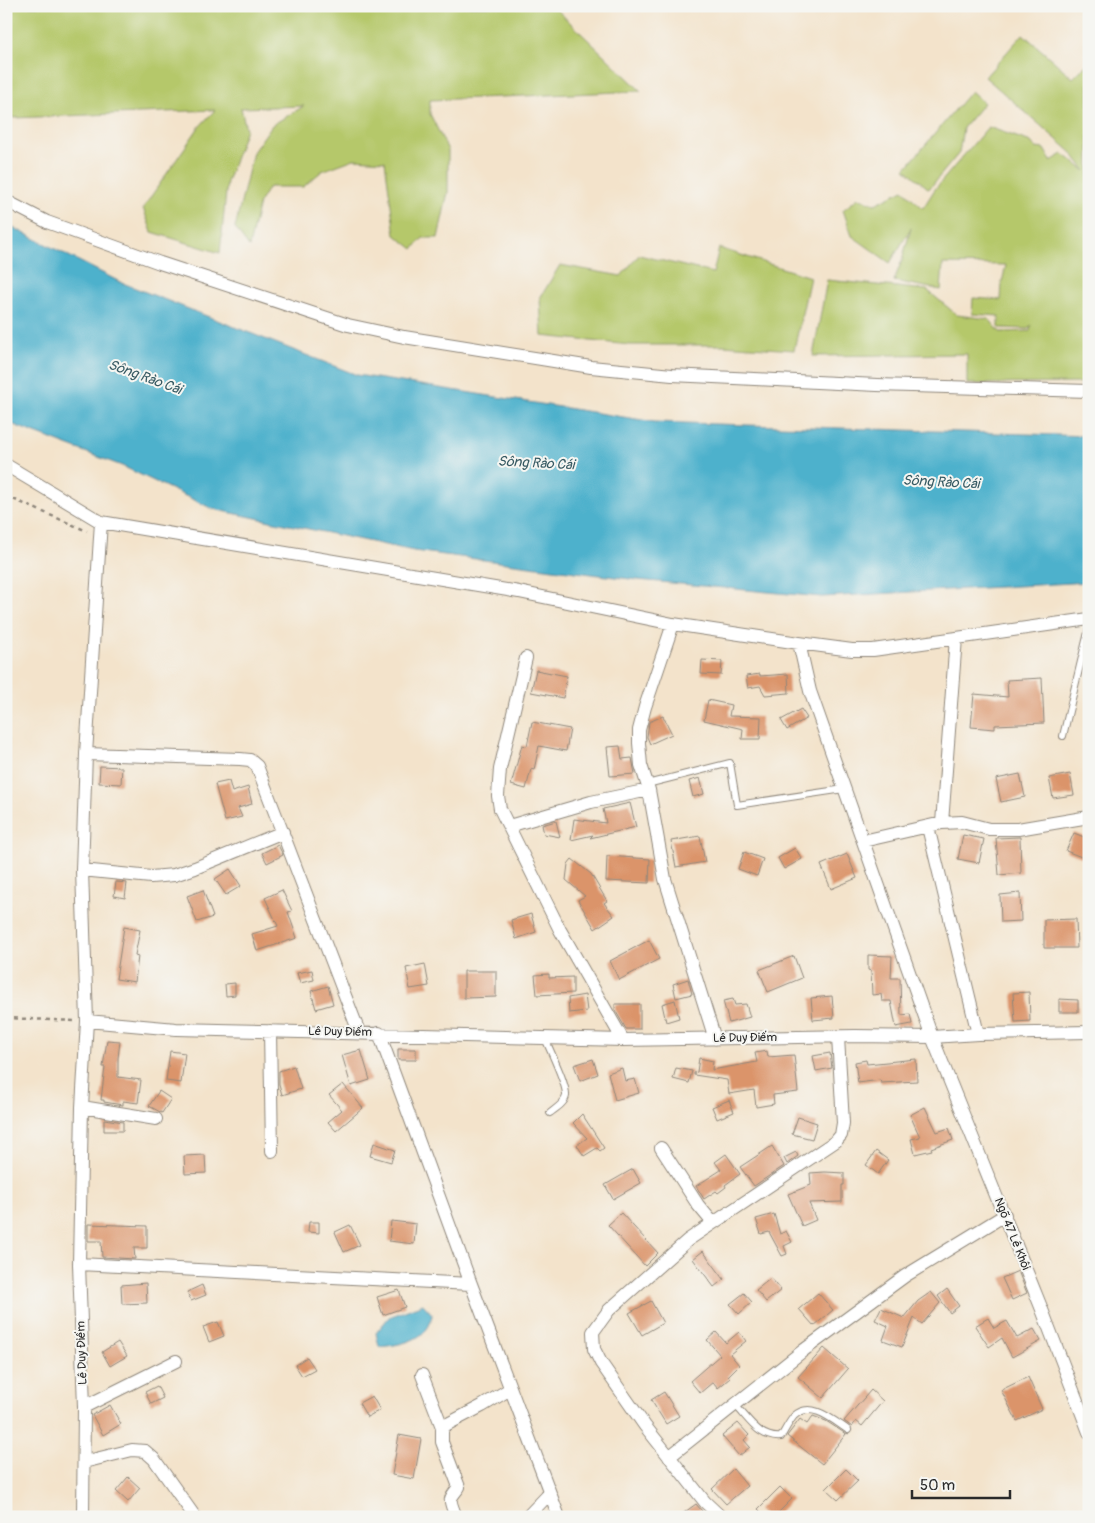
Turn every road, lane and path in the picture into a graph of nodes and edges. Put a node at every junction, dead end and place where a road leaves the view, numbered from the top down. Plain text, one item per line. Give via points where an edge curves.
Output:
1 (6, 201) edge
2 (1089, 391) edge
3 (6, 465) edge
4 (6, 496) edge
5 (101, 522) junction
6 (1089, 619) edge
7 (673, 624) junction
8 (1089, 628) edge
9 (956, 638) junction
10 (799, 643) junction
11 (526, 658) dead end
12 (1062, 736) dead end
13 (86, 754) junction
14 (648, 787) junction
15 (844, 789) junction
16 (1089, 817) edge
17 (942, 823) junction
18 (509, 826) junction
19 (928, 827) junction
20 (283, 832) junction
21 (863, 840) junction
22 (82, 870) junction
23 (6, 1018) edge
24 (86, 1021) junction
25 (270, 1031) junction
26 (360, 1032) junction
27 (1089, 1032) edge
28 (379, 1033) junction
29 (978, 1034) junction
30 (932, 1036) junction
31 (838, 1037) junction
32 (545, 1038) junction
33 (715, 1039) junction
34 (623, 1040) junction
35 (82, 1107) junction
36 (550, 1113) dead end
37 (156, 1119) dead end
38 (661, 1148) dead end
39 (272, 1151) dead end
40 (1004, 1215) junction
41 (713, 1223) junction
42 (79, 1264) junction
43 (471, 1284) junction
44 (176, 1361) dead end
45 (422, 1375) dead end
46 (510, 1389) junction
47 (736, 1405) junction
48 (84, 1407) junction
49 (442, 1427) junction
50 (848, 1430) dead end
51 (1089, 1432) edge
52 (669, 1457) junction
53 (84, 1462) junction
54 (550, 1492) junction
55 (83, 1517) edge
56 (194, 1517) edge
57 (456, 1517) edge
58 (527, 1517) edge
59 (559, 1517) edge
60 (721, 1517) edge

1 - 2 street via 46,222 160,263 348,324 404,337 591,367 672,376
3 - 5 street
4 - 5 path via 88,532
5 - 7 street via 519,592
5 - 13 street
6 - 9 street
7 - 10 street
7 - 14 street via 639,730 641,765
8 - 12 lane
9 - 10 street via 873,650
9 - 17 street
10 - 15 street, Ngõ 47 Lê Khôi via 810,691
11 - 18 street via 498,782 500,809
13 - 20 street via 250,760 257,766
13 - 22 street
14 - 15 lane via 730,763 737,805
14 - 18 street
14 - 33 street via 665,879
15 - 21 street, Ngõ 47 Lê Khôi
16 - 17 street via 1018,829 989,829 962,822
17 - 19 street
18 - 34 street via 560,930
19 - 21 street
19 - 29 street
20 - 22 street via 174,875 151,877
20 - 26 street
21 - 30 street, Ngõ 47 Lê Khôi
22 - 24 street
23 - 24 path
24 - 25 street, Lê Duy Điếm via 176,1029
24 - 35 street, Lê Duy Điếm
25 - 26 street, Lê Duy Điếm
25 - 39 street
26 - 28 street, Lê Duy Điếm
27 - 29 street, Lê Duy Điếm
28 - 32 street, Lê Duy Điếm
28 - 43 street
29 - 30 street, Lê Duy Điếm
30 - 31 street, Lê Duy Điếm
30 - 40 street, Ngõ 47 Lê Khôi
31 - 33 street, Lê Duy Điếm
31 - 41 street via 843,1123 836,1141
32 - 34 street, Lê Duy Điếm
32 - 36 lane via 566,1096
33 - 34 street, Lê Duy Điếm
35 - 37 street
35 - 42 street, Lê Duy Điếm
38 - 41 street
40 - 47 street via 905,1276
40 - 51 street, Ngõ 47 Lê Khôi
41 - 52 street via 638,1283 609,1310 593,1332 594,1349 602,1363
42 - 43 street
42 - 48 street, Lê Duy Điếm
43 - 46 street
44 - 48 street
45 - 49 street
46 - 49 street
46 - 54 street
47 - 50 lane via 756,1429 771,1438 781,1437 795,1416 807,1410 823,1413
47 - 52 street
48 - 53 street, Lê Duy Điếm
49 - 57 street via 442,1442 459,1487 450,1500
52 - 60 street
53 - 55 street, Lê Duy Điếm
53 - 56 street via 132,1450 145,1451
54 - 58 street
54 - 59 street

